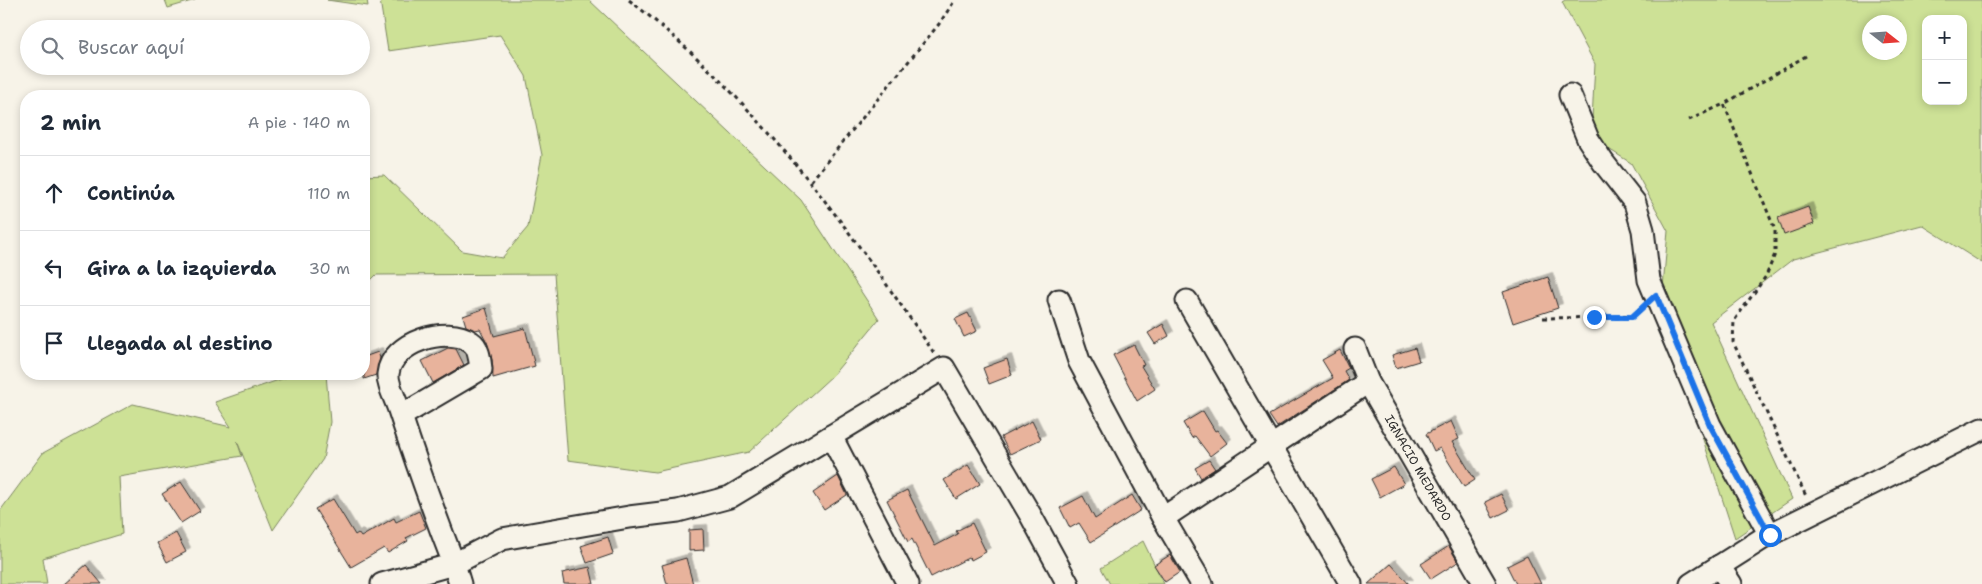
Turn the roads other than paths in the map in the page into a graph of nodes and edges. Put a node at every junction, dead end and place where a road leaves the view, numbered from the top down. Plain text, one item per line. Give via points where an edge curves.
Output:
1 (1570, 96) dead end
2 (1059, 300) dead end
3 (1187, 301) dead end
4 (1355, 349) dead end
5 (1368, 382) junction
6 (401, 416) junction
7 (1982, 429) edge
8 (831, 436) junction
9 (1273, 447) junction
10 (1163, 518) junction
11 (1770, 535) junction
12 (454, 564) junction
13 (1719, 566) junction
14 (382, 584) edge
15 (460, 584) edge
16 (908, 584) edge
17 (1068, 584) edge
18 (1202, 584) edge
19 (1351, 584) edge
20 (1485, 584) edge
21 (1691, 584) edge
22 (1731, 584) edge

1 - 11 street via 1588,139 1635,203 1643,230 1650,280 1656,295 1710,425
2 - 10 street via 1079,361
3 - 9 street
4 - 5 street, IGNACIO MEDARDO
5 - 9 street
5 - 20 street, IGNACIO MEDARDO
6 - 6 street via 388,374 396,354 420,339 457,335 473,342 481,369
6 - 12 street
7 - 11 street
8 - 12 street via 730,497 678,511 502,539
8 - 16 street
8 - 17 street via 944,368
9 - 10 street
9 - 19 street
10 - 18 street
11 - 13 street
12 - 14 street
12 - 15 street
13 - 21 street
13 - 22 street

